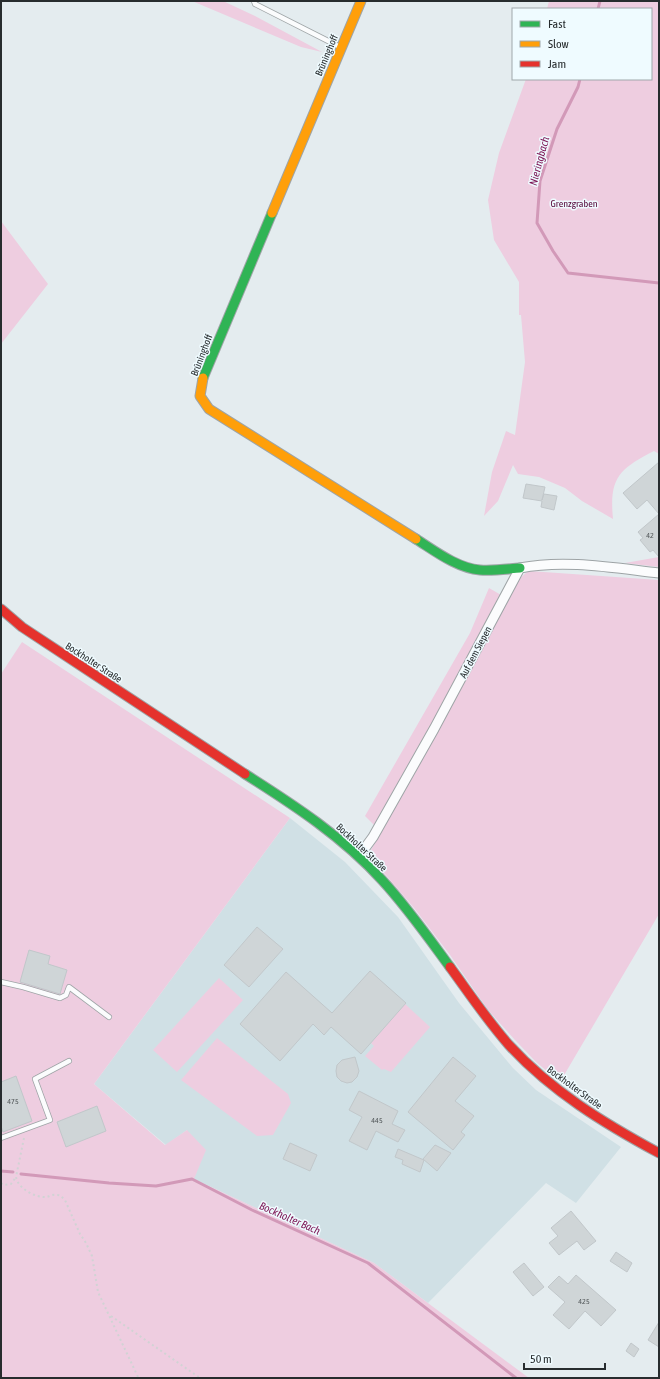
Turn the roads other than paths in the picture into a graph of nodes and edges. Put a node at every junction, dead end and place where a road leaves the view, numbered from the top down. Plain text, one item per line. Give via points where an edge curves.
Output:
1 (254, 1) edge
2 (361, 1) edge
3 (341, 48) junction
4 (520, 568) junction
5 (659, 572) edge
6 (1, 609) edge
7 (359, 856) junction
8 (1, 982) edge
9 (109, 1017) dead end
10 (69, 1060) dead end
11 (1, 1138) edge
12 (659, 1153) edge

1 - 3 lane via 255,4
2 - 3 street, Brüninghoff
3 - 4 street, Brüninghoff via 203,376 200,396 209,409 439,554 479,570
4 - 5 street via 575,564
4 - 7 street, Auf dem Siepen via 430,736 373,837
6 - 7 street, Bockholter Straße via 22,627 307,814
7 - 12 street, Bockholter Straße via 410,912 494,1027 520,1057 578,1104
8 - 9 lane via 60,998 66,995 69,987
10 - 11 lane via 35,1079 50,1120

